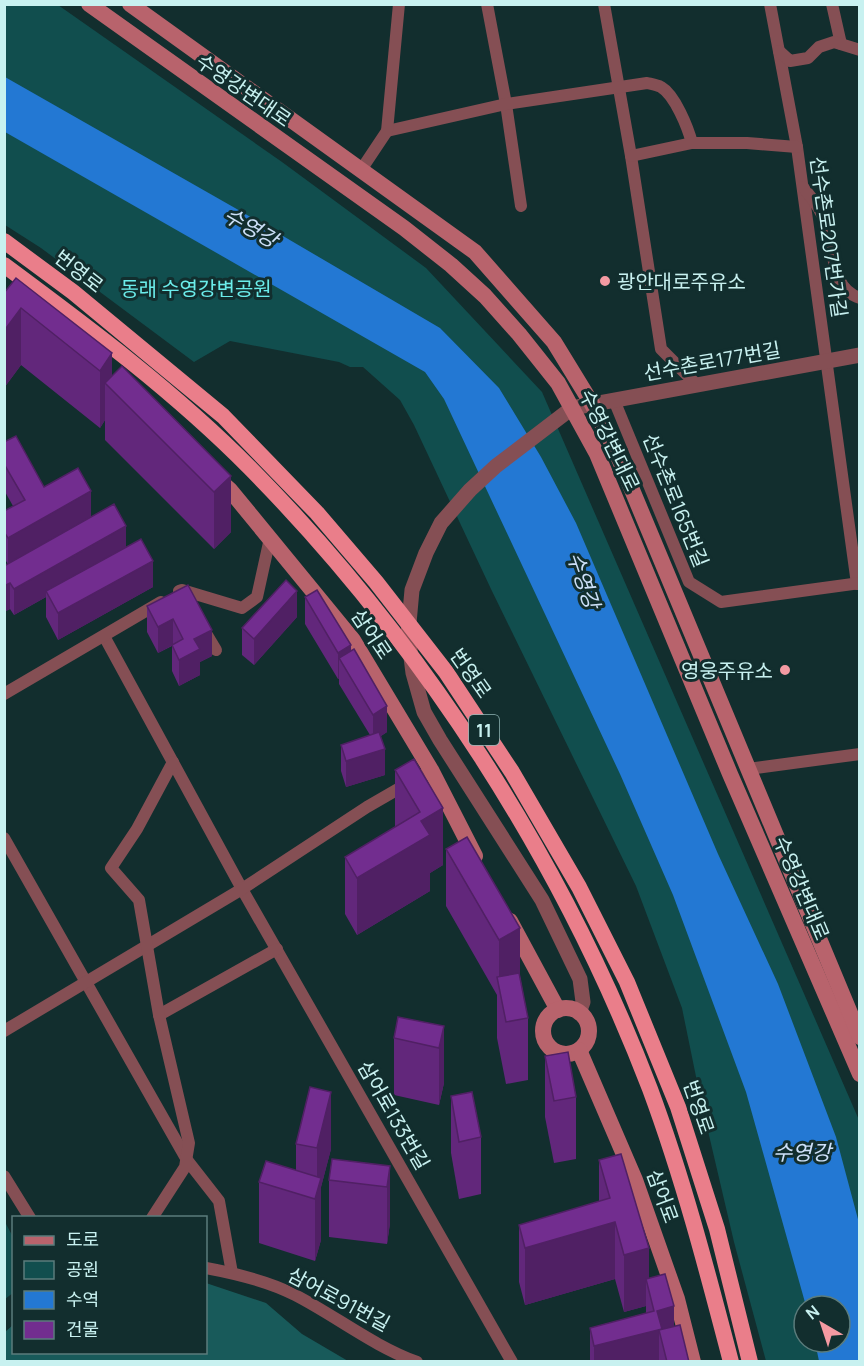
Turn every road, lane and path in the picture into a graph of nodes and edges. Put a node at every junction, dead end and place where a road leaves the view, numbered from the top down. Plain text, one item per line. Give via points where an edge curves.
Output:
1 (89, 4) edge
2 (130, 4) edge
3 (399, 4) edge
4 (487, 4) edge
5 (604, 4) edge
6 (771, 4) edge
7 (832, 4) edge
8 (841, 44) junction
9 (860, 50) edge
10 (779, 51) junction
11 (618, 87) junction
12 (506, 104) junction
13 (387, 131) junction
14 (692, 142) junction
15 (797, 147) junction
16 (631, 156) junction
17 (361, 170) junction
18 (802, 185) junction
19 (521, 206) dead end
20 (4, 241) edge
21 (4, 265) edge
22 (860, 298) edge
23 (860, 355) edge
24 (826, 361) junction
25 (697, 385) junction
26 (614, 400) junction
27 (592, 404) junction
28 (572, 408) junction
29 (204, 467) edge
30 (270, 538) junction
31 (858, 583) edge
32 (182, 590) junction
33 (104, 636) junction
34 (216, 650) dead end
35 (4, 694) edge
36 (860, 754) edge
37 (173, 762) junction
38 (748, 769) junction
39 (431, 770) junction
40 (4, 838) edge
41 (481, 867) edge
42 (242, 889) junction
43 (503, 908) edge
44 (147, 945) junction
45 (277, 950) junction
46 (86, 982) junction
47 (558, 1010) junction
48 (579, 1013) junction
49 (159, 1015) junction
50 (4, 1031) edge
51 (860, 1037) edge
52 (579, 1050) junction
53 (860, 1074) edge
54 (187, 1160) junction
55 (4, 1176) edge
56 (29, 1216) edge
57 (153, 1216) edge
58 (207, 1268) edge
59 (232, 1273) junction
60 (417, 1362) edge
61 (512, 1362) edge
62 (693, 1362) edge
63 (731, 1362) edge
64 (750, 1362) edge

1 - 28 main road, 수영강변대로 via 451,265 519,334 558,383
2 - 17 main road, 수영강변대로
3 - 13 street
4 - 12 street
5 - 11 street
6 - 10 street, 선수촌로207번가길
7 - 8 street
8 - 9 street
8 - 10 street via 819,47 808,58 790,61
10 - 15 street, 선수촌로207번가길
11 - 12 street
11 - 14 street via 647,83 670,94
11 - 16 street
12 - 13 street
12 - 19 street
13 - 17 street
14 - 15 street
14 - 16 street
15 - 18 street, 선수촌로207번가길
16 - 25 street via 661,349
17 - 27 main road, 수영강변대로 via 475,252 554,342
18 - 22 street via 828,227 838,280 845,291
18 - 24 street, 선수촌로207번가길
20 - 64 highway, 번영로 / 11 via 73,292 223,416 317,513 453,682 562,858 627,982 678,1107 717,1229
21 - 63 highway, 번영로 / 11 via 158,385 249,466 332,557 408,650 459,724 560,891 609,991 650,1090 682,1185
23 - 24 street, 선수촌로177번길
24 - 25 street, 선수촌로177번길
24 - 31 street, 선수촌로207번가길
25 - 26 street, 선수촌로177번길
26 - 27 street, 선수촌로177번길
26 - 31 street, 선수촌로165번길 via 689,582 721,602
27 - 28 street, 선수촌로177번길
27 - 38 main road, 수영강변대로 via 615,449
28 - 48 street via 478,482 441,523 412,590 408,634 424,712 542,900 580,980 583,1002
28 - 53 main road, 수영강변대로 via 632,534 730,774
29 - 30 main road, 삼어로 via 230,490
30 - 32 street via 257,597 242,609
30 - 39 main road, 삼어로 via 353,640
32 - 33 street
32 - 34 street
33 - 35 street
33 - 37 street, 삼어로133번길
36 - 38 street
37 - 42 street, 삼어로133번길
37 - 44 street via 111,868 139,900
38 - 51 main road, 수영강변대로
39 - 41 main road, 삼어로
39 - 42 street
40 - 46 street
42 - 44 street
42 - 45 street, 삼어로133번길
43 - 47 main road
44 - 46 street
44 - 49 street
45 - 49 street
45 - 61 street, 삼어로133번길
46 - 50 street
46 - 54 street
47 - 48 main road
47 - 52 main road via 543,1026 545,1042 564,1054
48 - 52 main road via 588,1031
49 - 54 street via 189,1143
52 - 62 main road, 삼어로 via 635,1180 677,1299
54 - 57 street
54 - 59 street via 219,1202
55 - 56 street
58 - 59 street, 삼어로91번길
59 - 60 street, 삼어로91번길 via 293,1294

